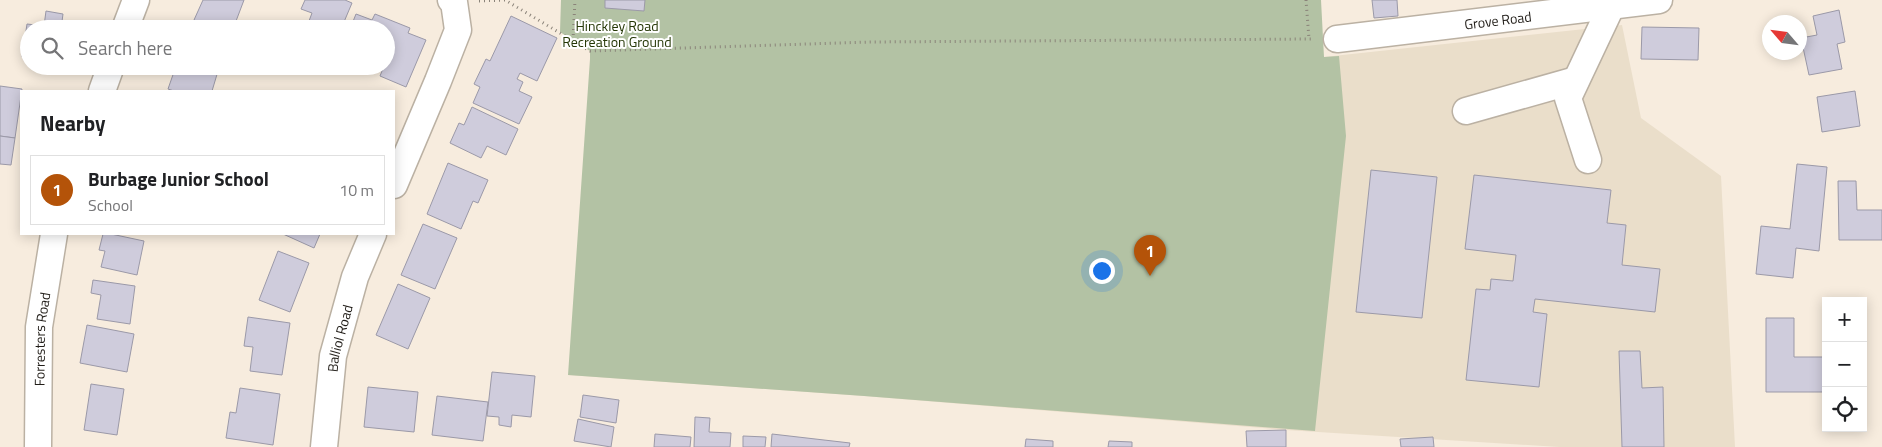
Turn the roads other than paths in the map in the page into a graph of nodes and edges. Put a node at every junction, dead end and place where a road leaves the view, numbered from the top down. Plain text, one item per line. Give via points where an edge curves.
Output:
1 (136, 0) edge
2 (1659, 0) edge
3 (453, 1) edge
4 (1611, 7) junction
5 (129, 20) edge
6 (1337, 39) road end
7 (108, 75) edge
8 (1576, 80) junction
9 (102, 90) edge
10 (1466, 111) dead end
11 (1588, 160) dead end
12 (395, 183) edge
13 (54, 235) edge
14 (373, 235) edge
15 (38, 447) edge
16 (324, 447) edge

1 - 5 street
2 - 4 street, Grove Road
3 - 12 street via 458,30
4 - 6 street, Grove Road
4 - 8 street
7 - 9 street
8 - 10 street
8 - 11 street via 1568,98
13 - 15 street, Forresters Road via 39,326
14 - 16 street, Balliol Road via 355,277 333,356

